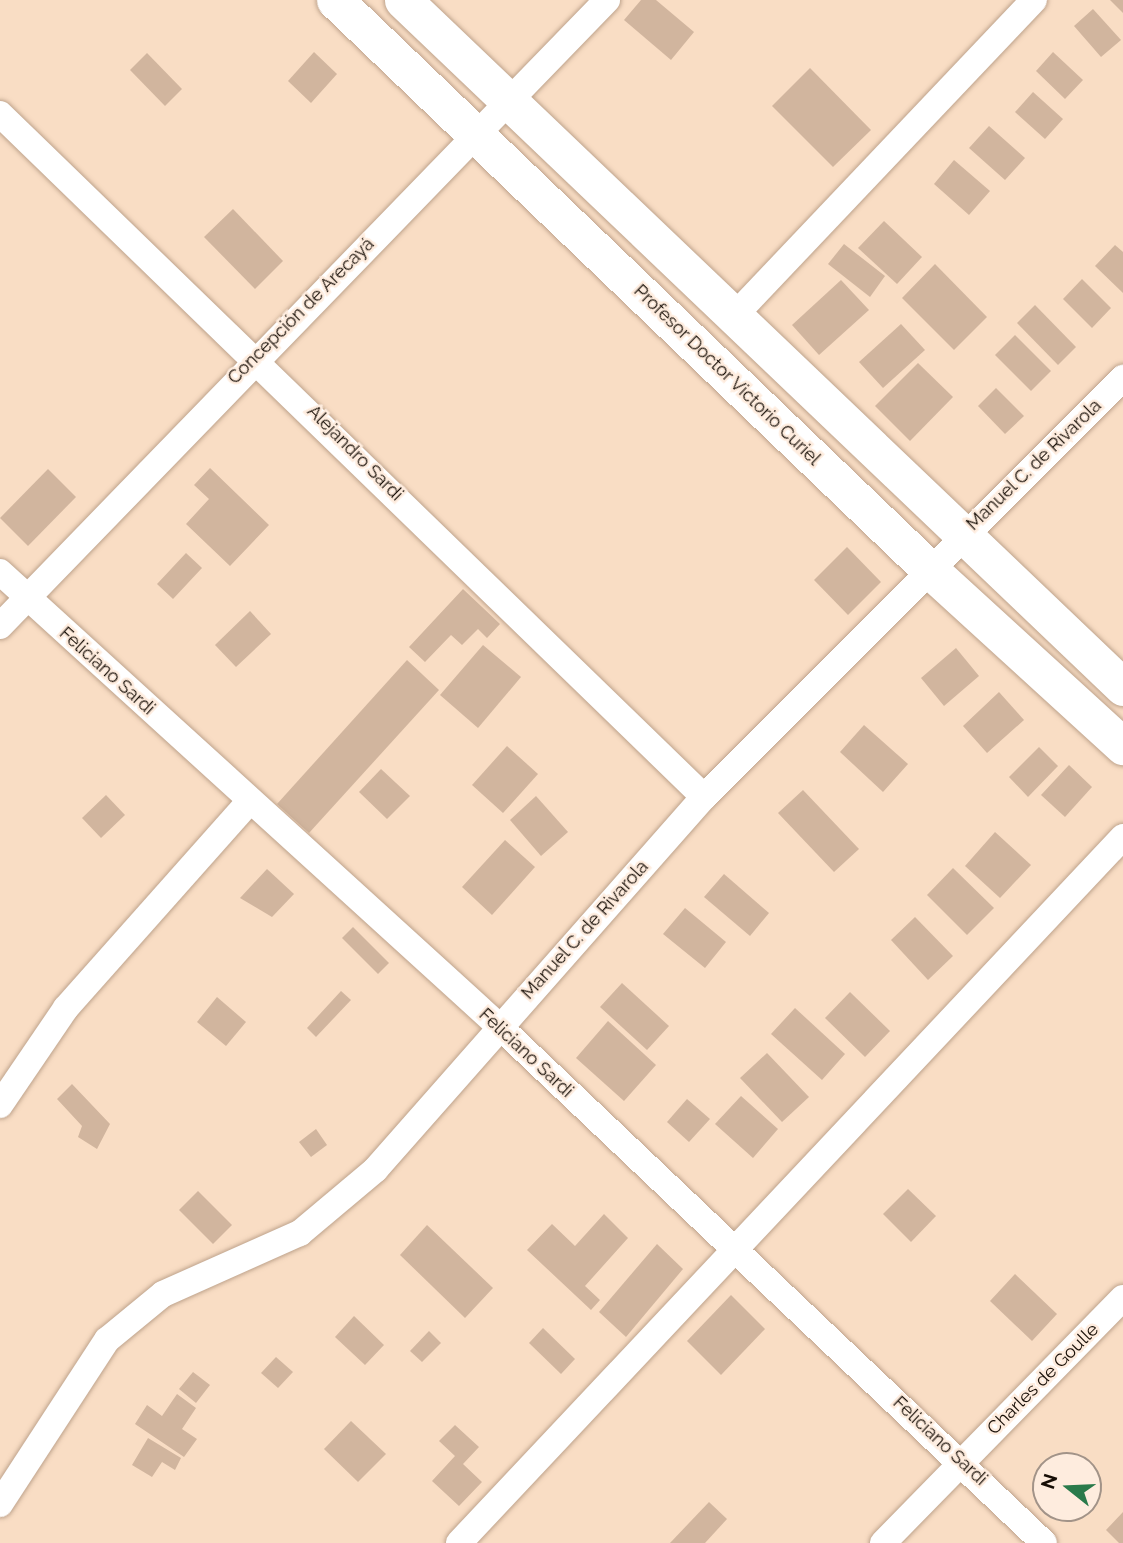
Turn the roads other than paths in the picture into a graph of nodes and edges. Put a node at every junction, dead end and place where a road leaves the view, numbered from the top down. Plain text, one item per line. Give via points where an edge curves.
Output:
1 (335, 0) edge
2 (403, 0) edge
3 (607, 0) edge
4 (1034, 0) edge
5 (511, 100) junction
6 (0, 114) edge
7 (478, 133) junction
8 (735, 315) junction
9 (257, 356) junction
10 (1123, 378) edge
11 (947, 551) junction
12 (0, 572) edge
13 (27, 598) junction
14 (0, 626) edge
15 (1123, 687) edge
16 (1123, 746) edge
17 (704, 797) junction
18 (250, 801) junction
19 (1123, 837) edge
20 (499, 1026) junction
21 (0, 1105) edge
22 (730, 1248) junction
23 (1123, 1298) edge
24 (962, 1460) junction
25 (0, 1504) edge
26 (459, 1543) edge
27 (883, 1543) edge
28 (1044, 1543) edge

1 - 7 main road, Profesor Doctor Victorio Curiel
2 - 5 main road, Profesor Doctor Victorio Curiel
3 - 5 street, Concepción de Arecayá
4 - 8 street
5 - 7 street, Concepción de Arecayá
5 - 8 main road, Profesor Doctor Victorio Curiel
6 - 9 street, Alejandro Sardi
7 - 9 street, Concepción de Arecayá
7 - 11 main road, Profesor Doctor Victorio Curiel
8 - 11 main road, Profesor Doctor Victorio Curiel
9 - 13 street, Concepción de Arecayá
9 - 17 street, Alejandro Sardi
10 - 11 street, Manuel C. de Rivarola
11 - 15 main road, Profesor Doctor Victorio Curiel
11 - 16 main road, Profesor Doctor Victorio Curiel
11 - 17 street, Manuel C. de Rivarola
12 - 13 street, Feliciano Sardi
13 - 14 street, Concepción de Arecayá
13 - 18 street, Feliciano Sardi
17 - 20 street, Manuel C. de Rivarola
18 - 20 street, Feliciano Sardi
18 - 21 street via 66,1008
19 - 22 street
20 - 22 street, Feliciano Sardi
20 - 25 street, Manuel C. de Rivarola via 375,1170 300,1233 163,1294 107,1340
22 - 24 street, Feliciano Sardi
22 - 26 street
23 - 24 street, Charles de Goulle
24 - 27 street, Charles de Goulle
24 - 28 street, Feliciano Sardi

